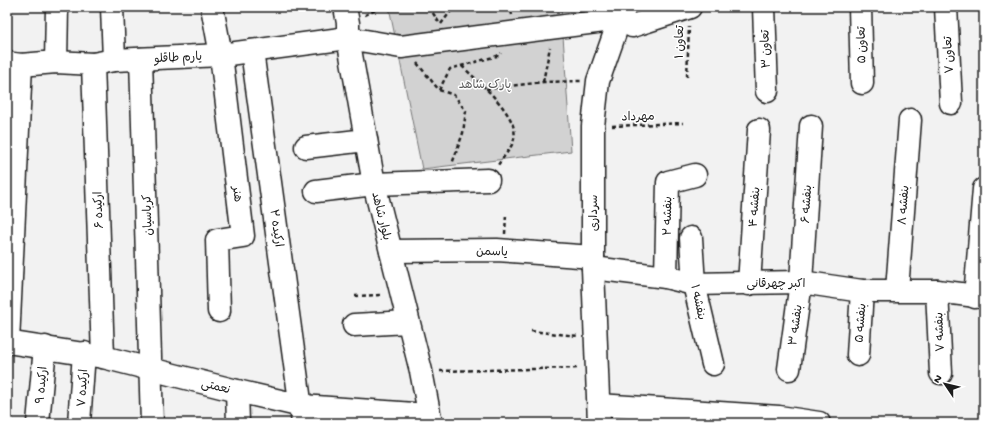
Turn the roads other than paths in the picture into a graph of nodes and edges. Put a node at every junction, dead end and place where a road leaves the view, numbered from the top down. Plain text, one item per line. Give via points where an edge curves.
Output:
1 (57, 7) edge
2 (112, 7) edge
3 (212, 7) edge
4 (345, 7) edge
5 (690, 7) edge
6 (764, 7) edge
7 (860, 7) edge
8 (946, 7) edge
9 (622, 13) edge
10 (348, 38) junction
11 (252, 51) junction
12 (221, 55) junction
13 (141, 59) junction
14 (56, 62) junction
15 (104, 62) junction
16 (14, 64) edge
17 (862, 83) dead end
18 (766, 91) dead end
19 (951, 103) dead end
20 (910, 120) dead end
21 (812, 126) dead end
22 (759, 130) dead end
23 (366, 140) junction
24 (306, 147) dead end
25 (695, 175) dead end
26 (488, 180) road end
27 (374, 184) junction
28 (984, 189) edge
29 (316, 191) dead end
30 (691, 238) dead end
31 (391, 251) junction
32 (593, 263) junction
33 (666, 278) junction
34 (801, 282) junction
35 (694, 284) junction
36 (749, 284) junction
37 (897, 290) junction
38 (862, 291) junction
39 (937, 291) junction
40 (980, 297) edge
41 (219, 311) dead end
42 (408, 322) junction
43 (354, 325) dead end
44 (7, 342) edge
45 (45, 347) junction
46 (94, 355) junction
47 (858, 355) dead end
48 (712, 364) dead end
49 (789, 369) dead end
50 (152, 371) junction
51 (941, 373) dead end
52 (237, 391) junction
53 (302, 414) edge
54 (599, 414) edge
55 (430, 419) edge
56 (38, 423) edge
57 (79, 423) edge
58 (152, 423) edge
59 (238, 423) edge
60 (819, 423) edge

1 - 14 street
2 - 15 street, ارکیده ۶
3 - 12 street
4 - 10 street, بلوار شاهد
5 - 9 street via 632,26
6 - 18 street, تعاون ۳
7 - 17 street, تعاون ۵
8 - 19 street, تعاون ۷
9 - 10 street, یارم طاقلو via 553,27 401,47
9 - 32 street, سرداری via 598,81 593,126
10 - 11 street, یارم طاقلو
10 - 23 street, بلوار شاهد
11 - 12 street, یارم طاقلو
11 - 53 street, ارکیده ۲
12 - 13 street, یارم طاقلو
12 - 41 street, هنر via 243,236 217,240
13 - 15 street, یارم طاقلو
13 - 50 street, کرباسیان
14 - 15 street, یارم طاقلو
14 - 16 street, یارم طاقلو
15 - 46 street, ارکیده ۶
16 - 44 street
20 - 37 street, بنفشه ۸
21 - 34 street, بنفشه ۶
22 - 36 street, بنفشه ۴
23 - 24 street
23 - 27 street, بلوار شاهد
25 - 33 street, بنفشه ۲ via 668,182
26 - 27 street
27 - 29 street
27 - 31 street, بلوار شاهد
28 - 40 street
30 - 35 street, بنفشه ۱
31 - 32 street, یاسمن via 496,250
31 - 42 street, بلوار شاهد
32 - 33 street, اکبر چهرقانی
32 - 54 street, سرداری
33 - 35 street, اکبر چهرقانی
34 - 36 street, اکبر چهرقانی
34 - 38 street, اکبر چهرقانی
34 - 49 street, بنفشه ۳
35 - 36 street, اکبر چهرقانی
35 - 48 street, بنفشه ۱
37 - 38 street, اکبر چهرقانی
37 - 39 street, اکبر چهرقانی
38 - 47 street, بنفشه ۵
39 - 40 street, اکبر چهرقانی
39 - 51 street, بنفشه ۷
42 - 43 street
42 - 55 street, بلوار شاهد
44 - 45 street, نعمتی
45 - 46 street, نعمتی
45 - 56 street, ارکیده ۹
46 - 50 street, نعمتی
46 - 57 street, ارکیده ۷
50 - 52 street, نعمتی
50 - 58 street, کرباسیان
52 - 53 street, نعمتی
52 - 59 street
53 - 55 street, نعمتی
54 - 60 street via 779,417

